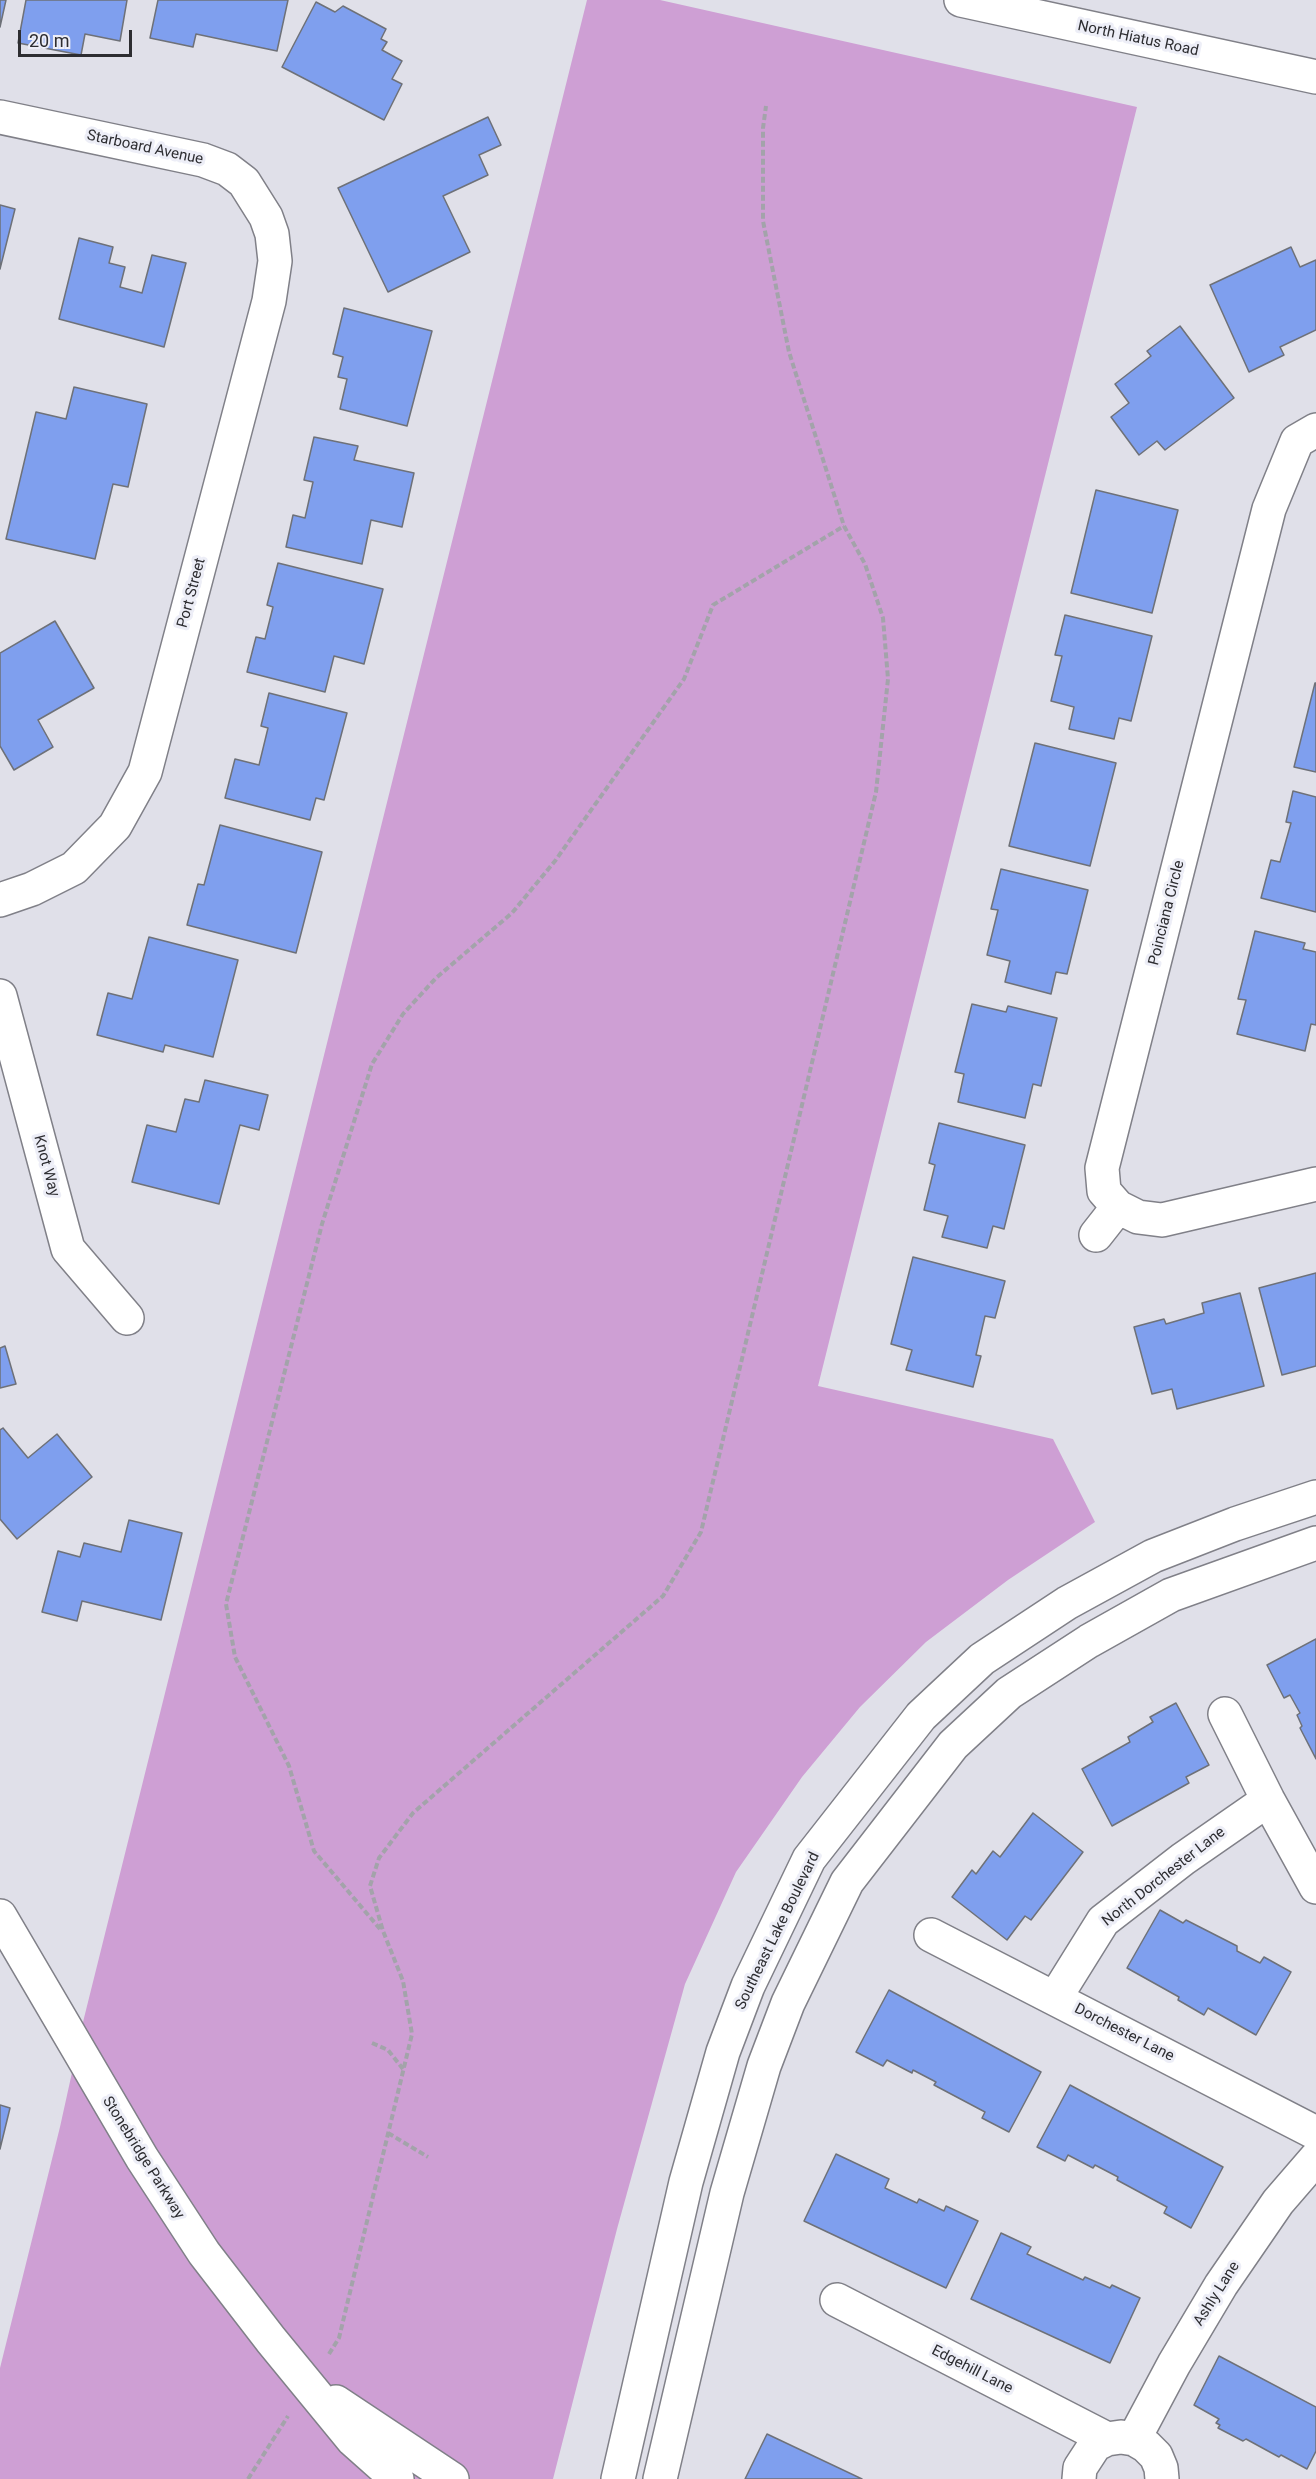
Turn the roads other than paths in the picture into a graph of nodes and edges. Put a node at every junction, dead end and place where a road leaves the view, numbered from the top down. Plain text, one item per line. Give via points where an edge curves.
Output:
1 (961, 0) edge
2 (1316, 77) edge
3 (0, 117) edge
4 (266, 217) joint
5 (1316, 430) edge
6 (0, 900) edge
7 (0, 996) edge
8 (1316, 1184) edge
9 (1118, 1207) junction
10 (1096, 1235) dead end
11 (127, 1318) dead end
12 (1316, 1497) edge
13 (1316, 1543) edge
14 (1225, 1714) dead end
15 (1268, 1800) junction
16 (1316, 1887) edge
17 (3, 1932) edge
18 (931, 1935) dead end
19 (1055, 1998) junction
20 (1316, 2133) edge
21 (1316, 2158) edge
22 (837, 2300) dead end
23 (309, 2385) junction
24 (1121, 2439) junction
25 (1169, 2475) edge
26 (397, 2479) edge
27 (452, 2479) edge
28 (618, 2479) edge
29 (660, 2479) edge
30 (1079, 2479) edge

1 - 2 street, North Hiatus Road
3 - 4 street, Starboard Avenue via 203,160 227,169 244,182
4 - 6 street, Port Street via 275,261 269,301 145,771 115,826 74,868
5 - 9 street, Poinciana Circle via 1297,441 1263,532 1102,1168 1104,1191
7 - 11 street, Knot Way via 68,1249
8 - 9 street via 1162,1220 1138,1217
9 - 10 street
12 - 28 street, Southeast Lake Boulevard via 1152,1556 1067,1603 982,1659 921,1716 809,1859 748,1986 723,2052 686,2182
13 - 29 street via 1171,1595 1089,1641 1009,1694 953,1745 847,1882 788,2004 764,2066 728,2193
14 - 15 street
15 - 16 street
15 - 19 street, North Dorchester Lane via 1102,1921
17 - 23 street, Stonebridge Parkway via 204,2253
18 - 19 street, Dorchester Lane
19 - 20 street, Dorchester Lane
21 - 24 street, Ashly Lane via 1278,2202
22 - 24 street, Edgehill Lane
23 - 26 street, Stonebridge Parkway via 353,2440
23 - 27 street, Stonebridge Parkway
24 - 25 street, Edgehill Lane via 1146,2446
24 - 30 street via 1095,2445 1080,2468

